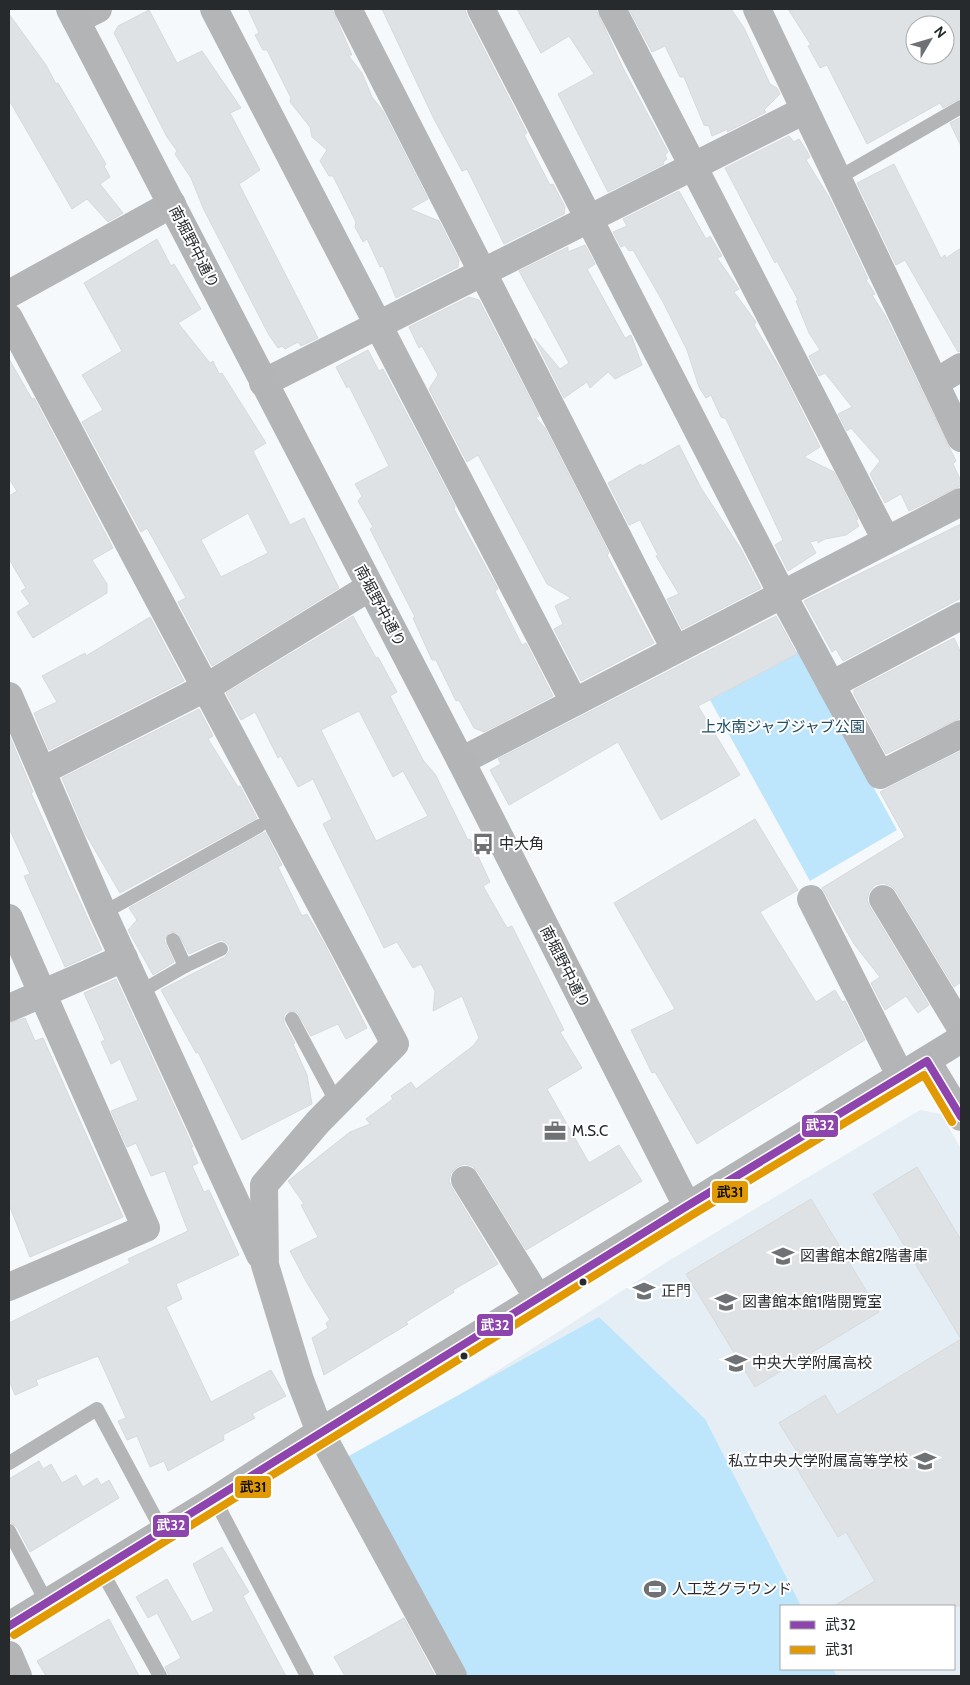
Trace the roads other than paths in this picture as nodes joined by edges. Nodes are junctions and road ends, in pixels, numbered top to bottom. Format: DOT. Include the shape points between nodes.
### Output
graph roads {
  1 [pos="214,9"];
  2 [pos="348,9"];
  3 [pos="481,9"];
  4 [pos="612,9"];
  5 [pos="757,9"];
  6 [pos="82,12"];
  7 [pos="961,107"];
  8 [pos="804,110"];
  9 [pos="693,166"];
  10 [pos="838,178"];
  11 [pos="172,204"];
  12 [pos="588,219"];
  13 [pos="482,272"];
  14 [pos="9,294"];
  15 [pos="9,318"];
  16 [pos="378,325"];
  17 [pos="961,367"];
  18 [pos="263,383"];
  19 [pos="934,383"];
  20 [pos="961,438"];
  21 [pos="961,502"];
  22 [pos="886,540"];
  23 [pos="370,587"];
  24 [pos="782,594"];
  25 [pos="961,616"];
  26 [pos="675,649"];
  27 [pos="831,685"];
  28 [pos="207,687"];
  29 [pos="9,696"];
  30 [pos="574,702"];
  31 [pos="961,734"];
  32 [pos="461,761"];
  33 [pos="42,771"];
  34 [pos="259,826"];
  35 [pos="811,899"];
  36 [pos="883,899"];
  37 [pos="103,913"];
  38 [pos="9,918"];
  39 [pos="173,940"];
  40 [pos="221,949"];
  41 [pos="124,958"];
  42 [pos="185,966"];
  43 [pos="140,992"];
  44 [pos="43,994"];
  45 [pos="9,1008"];
  46 [pos="292,1019"];
  47 [pos="961,1028"];
  48 [pos="961,1040"];
  49 [pos="927,1061"];
  50 [pos="901,1077"];
  51 [pos="338,1103"];
  52 [pos="961,1117"];
  53 [pos="465,1180"];
  54 [pos="686,1206"];
  55 [pos="265,1265"];
  56 [pos="9,1287"];
  57 [pos="538,1298"];
  58 [pos="320,1432"];
  59 [pos="9,1463"];
  60 [pos="215,1500"];
  61 [pos="9,1531"];
  62 [pos="163,1532"];
  63 [pos="101,1570"];
  64 [pos="47,1603"];
  65 [pos="9,1626"];
  66 [pos="9,1655"];
  67 [pos="18,1676"];
  68 [pos="160,1676"];
  69 [pos="307,1676"];
  70 [pos="453,1676"];
  1 -- 16 [label="street"];
  2 -- 13 [label="street"];
  3 -- 12 [label="street"];
  4 -- 9 [label="street"];
  5 -- 8 [label="street"];
  6 -- 11 [label="street, 南堀野中通り"];
  7 -- 10 [label="lane"];
  8 -- 9 [label="street"];
  8 -- 10 [label="street"];
  9 -- 12 [label="street"];
  9 -- 22 [label="street"];
  10 -- 19 [label="street"];
  11 -- 14 [label="street"];
  11 -- 18 [label="street, 南堀野中通り"];
  12 -- 13 [label="street"];
  12 -- 24 [label="street"];
  13 -- 16 [label="street"];
  13 -- 26 [label="street"];
  15 -- 28 [label="street"];
  16 -- 18 [label="street"];
  16 -- 30 [label="street"];
  17 -- 19 [label="street"];
  18 -- 23 [label="street, 南堀野中通り"];
  19 -- 20 [label="street"];
  21 -- 22 [label="street"];
  22 -- 24 [label="street"];
  23 -- 28 [label="street"];
  23 -- 32 [label="street, 南堀野中通り"];
  24 -- 26 [label="street"];
  24 -- 27 [label="street"];
  25 -- 27 [label="street"];
  26 -- 30 [label="street"];
  27 -- 31 [label="street" via="880,776"];
  28 -- 33 [label="street"];
  28 -- 51 [label="street" via="395,1044"];
  29 -- 33 [label="street"];
  30 -- 32 [label="street"];
  32 -- 54 [label="street, 南堀野中通り"];
  33 -- 37 [label="street"];
  34 -- 37 [label="lane"];
  35 -- 50 [label="street"];
  36 -- 47 [label="street"];
  37 -- 41 [label="street"];
  38 -- 44 [label="street"];
  39 -- 42 [label="lane"];
  40 -- 42 [label="lane"];
  41 -- 43 [label="street"];
  41 -- 44 [label="street"];
  42 -- 43 [label="lane"];
  43 -- 55 [label="street"];
  44 -- 45 [label="street"];
  44 -- 56 [label="street" via="146,1228"];
  46 -- 51 [label="lane"];
  48 -- 49 [label="street"];
  49 -- 50 [label="street"];
  49 -- 52 [label="street"];
  50 -- 54 [label="street"];
  51 -- 55 [label="street" via="264,1186"];
  53 -- 57 [label="street"];
  54 -- 57 [label="street"];
  55 -- 58 [label="street" via="290,1352"];
  57 -- 58 [label="street"];
  58 -- 60 [label="street"];
  58 -- 70 [label="street"];
  59 -- 62 [label="lane" via="97,1409"];
  60 -- 62 [label="street"];
  60 -- 69 [label="lane"];
  61 -- 64 [label="lane"];
  62 -- 63 [label="street"];
  63 -- 64 [label="street"];
  63 -- 68 [label="lane"];
  64 -- 65 [label="street"];
  66 -- 67 [label="street"];
}
